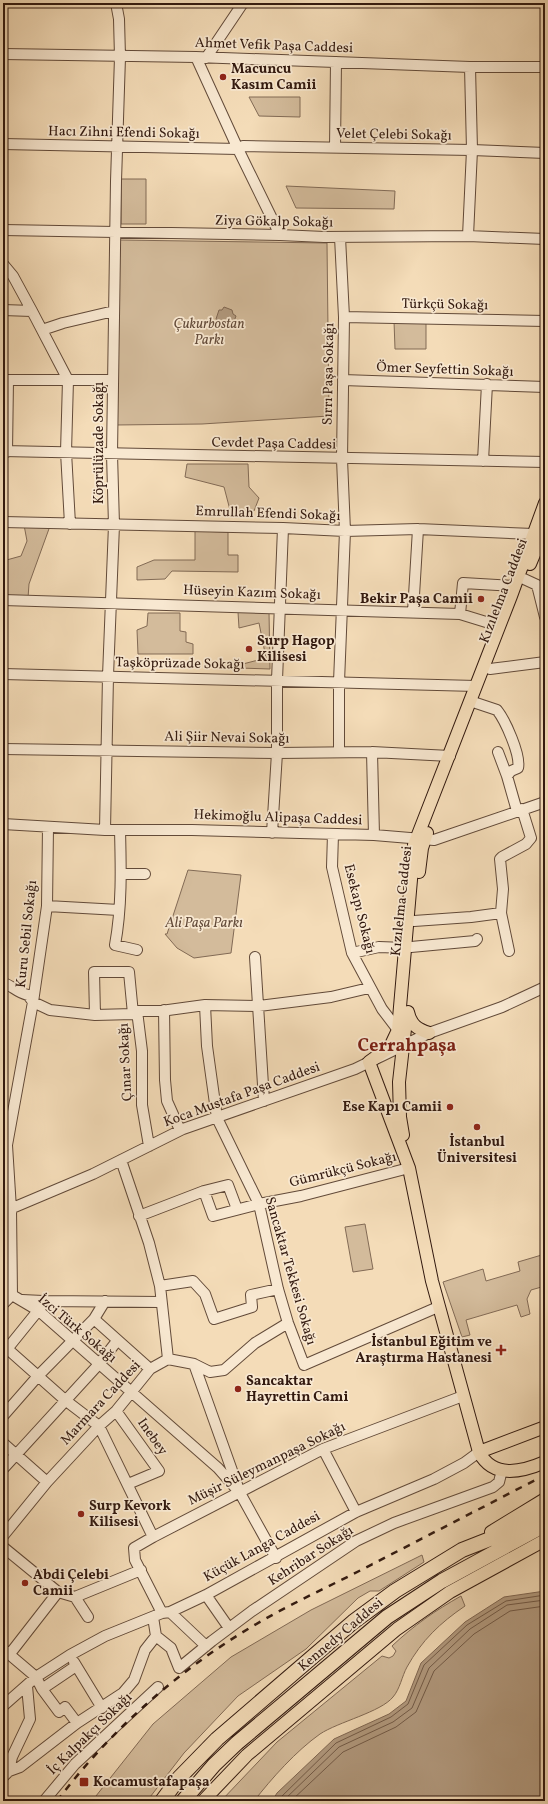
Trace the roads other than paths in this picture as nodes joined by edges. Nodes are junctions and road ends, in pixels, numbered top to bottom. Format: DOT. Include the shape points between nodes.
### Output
graph roads {
  1 [pos="116,3"];
  2 [pos="243,3"];
  3 [pos="3,54"];
  4 [pos="120,57"];
  5 [pos="201,58"];
  6 [pos="336,62"];
  7 [pos="470,66"];
  8 [pos="545,67"];
  9 [pos="3,144"];
  10 [pos="117,147"];
  11 [pos="240,148"];
  12 [pos="335,148"];
  13 [pos="472,150"];
  14 [pos="545,153"];
  15 [pos="3,230"];
  16 [pos="115,232"];
  17 [pos="280,235"];
  18 [pos="468,236"];
  19 [pos="340,237"];
  20 [pos="545,239"];
  21 [pos="3,264"];
  22 [pos="3,310"];
  23 [pos="32,311"];
  24 [pos="114,311"];
  25 [pos="344,317"];
  26 [pos="545,321"];
  27 [pos="42,330"];
  28 [pos="5,380"];
  29 [pos="68,380"];
  30 [pos="113,380"];
  31 [pos="343,380"];
  32 [pos="487,384"];
  33 [pos="545,387"];
  34 [pos="5,451"];
  35 [pos="66,452"];
  36 [pos="112,454"];
  37 [pos="342,459"];
  38 [pos="483,461"];
  39 [pos="545,462"];
  40 [pos="545,502"];
  41 [pos="3,522"];
  42 [pos="70,524"];
  43 [pos="114,525"];
  44 [pos="283,528"];
  45 [pos="418,529"];
  46 [pos="345,531"];
  47 [pos="542,532"];
  48 [pos="520,583"];
  49 [pos="541,584"];
  50 [pos="3,600"];
  51 [pos="111,603"];
  52 [pos="280,608"];
  53 [pos="342,611"];
  54 [pos="413,612"];
  55 [pos="460,614"];
  56 [pos="545,617"];
  57 [pos="499,626"];
  58 [pos="545,662"];
  59 [pos="490,669"];
  60 [pos="3,674"];
  61 [pos="108,676"];
  62 [pos="277,680"];
  63 [pos="339,682"];
  64 [pos="476,686"];
  65 [pos="476,703"];
  66 [pos="3,749"];
  67 [pos="107,750"];
  68 [pos="339,752"];
  69 [pos="372,752"];
  70 [pos="498,752"];
  71 [pos="277,754"];
  72 [pos="450,756"];
  73 [pos="507,776"];
  74 [pos="545,802"];
  75 [pos="520,810"];
  76 [pos="3,824"];
  77 [pos="48,827"];
  78 [pos="105,830"];
  79 [pos="120,830"];
  80 [pos="272,833"];
  81 [pos="333,834"];
  82 [pos="374,835"];
  83 [pos="420,840"];
  84 [pos="122,874"];
  85 [pos="145,874"];
  86 [pos="47,906"];
  87 [pos="119,910"];
  88 [pos="501,913"];
  89 [pos="414,921"];
  90 [pos="477,939"];
  91 [pos="408,948"];
  92 [pos="137,950"];
  93 [pos="508,951"];
  94 [pos="352,953"];
  95 [pos="255,957"];
  96 [pos="3,983"];
  97 [pos="545,987"];
  98 [pos="369,988"];
  99 [pos="34,1002"];
  100 [pos="205,1005"];
  101 [pos="259,1006"];
  102 [pos="407,1009"];
  103 [pos="164,1010"];
  104 [pos="135,1012"];
  105 [pos="95,1015"];
  106 [pos="398,1030"];
  107 [pos="430,1033"];
  108 [pos="404,1046"];
  109 [pos="369,1062"];
  110 [pos="400,1082"];
  111 [pos="378,1086"];
  112 [pos="264,1101"];
  113 [pos="217,1118"];
  114 [pos="180,1130"];
  115 [pos="149,1146"];
  116 [pos="410,1152"];
  117 [pos="121,1160"];
  118 [pos="409,1168"];
  119 [pos="204,1191"];
  120 [pos="259,1204"];
  121 [pos="237,1209"];
  122 [pos="7,1210"];
  123 [pos="139,1216"];
  124 [pos="160,1286"];
  125 [pos="278,1289"];
  126 [pos="12,1295"];
  127 [pos="43,1301"];
  128 [pos="105,1301"];
  129 [pos="161,1302"];
  130 [pos="3,1304"];
  131 [pos="438,1307"];
  132 [pos="39,1311"];
  133 [pos="94,1319"];
  134 [pos="288,1323"];
  135 [pos="72,1341"];
  136 [pos="117,1341"];
  137 [pos="5,1349"];
  138 [pos="168,1360"];
  139 [pos="99,1364"];
  140 [pos="194,1364"];
  141 [pos="150,1369"];
  142 [pos="38,1376"];
  143 [pos="130,1392"];
  144 [pos="463,1396"];
  145 [pos="65,1400"];
  146 [pos="116,1411"];
  147 [pos="3,1416"];
  148 [pos="99,1426"];
  149 [pos="545,1427"];
  150 [pos="3,1443"];
  151 [pos="322,1449"];
  152 [pos="483,1454"];
  153 [pos="16,1455"];
  154 [pos="545,1462"];
  155 [pos="3,1469"];
  156 [pos="502,1470"];
  157 [pos="47,1482"];
  158 [pos="128,1484"];
  159 [pos="240,1493"];
  160 [pos="545,1499"];
  161 [pos="545,1510"];
  162 [pos="356,1512"];
  163 [pos="545,1525"];
  164 [pos="3,1536"];
  165 [pos="153,1537"];
  166 [pos="545,1540"];
  167 [pos="3,1547"];
  168 [pos="462,1550"];
  169 [pos="276,1558"];
  170 [pos="141,1570"];
  171 [pos="58,1592"];
  172 [pos="206,1595"];
  173 [pos="75,1598"];
  174 [pos="161,1614"];
  175 [pos="88,1617"];
  176 [pos="229,1628"];
  177 [pos="156,1636"];
  178 [pos="206,1646"];
  179 [pos="6,1652"];
  180 [pos="70,1655"];
  181 [pos="76,1666"];
  182 [pos="36,1677"];
  183 [pos="27,1686"];
  184 [pos="158,1687"];
  185 [pos="42,1689"];
  186 [pos="3,1706"];
  187 [pos="102,1708"];
  188 [pos="77,1723"];
  189 [pos="5,1770"];
  190 [pos="44,1801"];
  191 [pos="162,1801"];
  192 [pos="183,1801"];
  193 [pos="203,1801"];
  1 -- 4 [label="street, Köprülüzade Sokağı"];
  2 -- 5 [label="street"];
  3 -- 4 [label="street, Ahmet Vefik Paşa Caddesi"];
  4 -- 5 [label="street, Ahmet Vefik Paşa Caddesi"];
  4 -- 10 [label="street, Köprülüzade Sokağı"];
  5 -- 6 [label="street, Ahmet Vefik Paşa Caddesi"];
  5 -- 11 [label="street"];
  6 -- 7 [label="street, Ahmet Vefik Paşa Caddesi"];
  6 -- 12 [label="street"];
  7 -- 8 [label="street, Ahmet Vefik Paşa Caddesi"];
  7 -- 13 [label="street"];
  9 -- 10 [label="street, Hacı Zihni Efendi Sokağı"];
  10 -- 11 [label="street, Hacı Zihni Efendi Sokağı"];
  10 -- 16 [label="street, Köprülüzade Sokağı"];
  11 -- 12 [label="street, Velet Çelebi Sokağı"];
  11 -- 17 [label="street"];
  12 -- 13 [label="street, Velet Çelebi Sokağı"];
  13 -- 14 [label="street, Velet Çelebi Sokağı"];
  13 -- 18 [label="street"];
  15 -- 16 [label="street, Ziya Gökalp Sokağı"];
  16 -- 17 [label="street, Ziya Gökalp Sokağı"];
  16 -- 24 [label="street, Köprülüzade Sokağı"];
  17 -- 19 [label="street, Ziya Gökalp Sokağı"];
  18 -- 19 [label="street, Ziya Gökalp Sokağı"];
  18 -- 20 [label="street, Ziya Gökalp Sokağı"];
  19 -- 25 [label="street, Sırrı Paşa Sokağı"];
  21 -- 23 [label="street" via="13,276"];
  22 -- 23 [label="street"];
  23 -- 27 [label="street"];
  24 -- 27 [label="street"];
  24 -- 30 [label="street, Köprülüzade Sokağı"];
  25 -- 26 [label="street, Türkçü Sokağı"];
  25 -- 31 [label="street, Sırrı Paşa Sokağı"];
  27 -- 29 [label="street"];
  28 -- 29 [label="street"];
  28 -- 34 [label="street"];
  29 -- 30 [label="street"];
  29 -- 35 [label="street"];
  30 -- 36 [label="street, Köprülüzade Sokağı"];
  31 -- 32 [label="street, Ömer Seyfettin Sokağı"];
  31 -- 37 [label="street, Sırrı Paşa Sokağı"];
  32 -- 33 [label="street, Ömer Seyfettin Sokağı"];
  32 -- 38 [label="street"];
  34 -- 35 [label="street, Cevdet Paşa Caddesi"];
  35 -- 36 [label="street, Cevdet Paşa Caddesi"];
  35 -- 42 [label="street"];
  36 -- 37 [label="street, Cevdet Paşa Caddesi"];
  36 -- 43 [label="street, Köprülüzade Sokağı"];
  37 -- 38 [label="street, Cevdet Paşa Caddesi"];
  37 -- 46 [label="street, Sırrı Paşa Sokağı"];
  38 -- 39 [label="street, Cevdet Paşa Caddesi"];
  40 -- 47 [label="main road, Kızılelma Caddesi"];
  41 -- 42 [label="street, Emrullah Efendi Sokağı"];
  42 -- 43 [label="street, Emrullah Efendi Sokağı"];
  43 -- 44 [label="street, Emrullah Efendi Sokağı"];
  43 -- 51 [label="street, Köprülüzade Sokağı"];
  44 -- 46 [label="street, Emrullah Efendi Sokağı"];
  44 -- 52 [label="street"];
  45 -- 46 [label="street, Emrullah Efendi Sokağı"];
  45 -- 47 [label="street, Emrullah Efendi Sokağı"];
  45 -- 54 [label="street"];
  46 -- 53 [label="street, Sırrı Paşa Sokağı"];
  47 -- 48 [label="main road, Kızılelma Caddesi"];
  48 -- 49 [label="street"];
  48 -- 55 [label="street" via="463,583"];
  48 -- 57 [label="main road, Kızılelma Caddesi"];
  48 -- 59 [label="main road, Kızılelma Caddesi"];
  49 -- 56 [label="street"];
  50 -- 51 [label="street, Hüseyin Kazım Sokağı"];
  51 -- 52 [label="street, Hüseyin Kazım Sokağı"];
  51 -- 61 [label="street, Köprülüzade Sokağı"];
  52 -- 53 [label="street, Hüseyin Kazım Sokağı"];
  52 -- 62 [label="street"];
  53 -- 54 [label="street, Hüseyin Kazım Sokağı"];
  53 -- 63 [label="street, Sırrı Paşa Sokağı"];
  54 -- 55 [label="street, Hüseyin Kazım Sokağı"];
  55 -- 57 [label="street, Hüseyin Kazım Sokağı"];
  57 -- 64 [label="main road, Kızılelma Caddesi"];
  58 -- 59 [label="street"];
  59 -- 65 [label="main road, Kızılelma Caddesi"];
  60 -- 61 [label="street, Taşköprüzade Sokağı"];
  61 -- 62 [label="street, Taşköprüzade Sokağı"];
  61 -- 67 [label="street, Köprülüzade Sokağı"];
  62 -- 63 [label="street, Taşköprüzade Sokağı"];
  62 -- 71 [label="street"];
  63 -- 64 [label="street, Taşköprüzade Sokağı"];
  63 -- 68 [label="street, Sırrı Paşa Sokağı"];
  64 -- 72 [label="main road, Kızılelma Caddesi"];
  65 -- 73 [label="street" via="497,710 506,725 519,764 518,768"];
  65 -- 83 [label="main road, Kızılelma Caddesi"];
  66 -- 67 [label="street, Ali Şiir Nevai Sokağı"];
  67 -- 71 [label="street, Ali Şiir Nevai Sokağı"];
  67 -- 78 [label="street, Köprülüzade Sokağı"];
  68 -- 69 [label="street, Ali Şiir Nevai Sokağı"];
  68 -- 71 [label="street, Ali Şiir Nevai Sokağı"];
  69 -- 72 [label="street, Ali Şiir Nevai Sokağı"];
  69 -- 82 [label="street"];
  70 -- 73 [label="street"];
  71 -- 80 [label="street"];
  72 -- 83 [label="main road, Kızılelma Caddesi"];
  73 -- 75 [label="street"];
  74 -- 75 [label="street, Hekimoğlu Alipaşa Caddesi"];
  75 -- 83 [label="street, Hekimoğlu Alipaşa Caddesi" via="446,837"];
  75 -- 88 [label="street" via="531,838 526,844 500,859 503,889"];
  76 -- 77 [label="street, Hekimoğlu Alipaşa Caddesi"];
  77 -- 78 [label="street, Hekimoğlu Alipaşa Caddesi"];
  77 -- 86 [label="street, Kuru Sebil Sokağı"];
  78 -- 79 [label="street, Hekimoğlu Alipaşa Caddesi"];
  79 -- 80 [label="street, Hekimoğlu Alipaşa Caddesi"];
  79 -- 84 [label="street"];
  80 -- 81 [label="street, Hekimoğlu Alipaşa Caddesi"];
  81 -- 82 [label="street, Hekimoğlu Alipaşa Caddesi"];
  81 -- 94 [label="street, Esekapı Sokağı" via="332,867"];
  82 -- 83 [label="street, Hekimoğlu Alipaşa Caddesi"];
  83 -- 89 [label="main road, Kızılelma Caddesi"];
  83 -- 91 [label="main road, Kızılelma Caddesi" via="413,853"];
  84 -- 85 [label="street"];
  84 -- 87 [label="street"];
  86 -- 87 [label="street"];
  86 -- 99 [label="street, Kuru Sebil Sokağı"];
  87 -- 92 [label="street" via="116,945"];
  88 -- 89 [label="street"];
  88 -- 93 [label="street"];
  89 -- 91 [label="main road, Kızılelma Caddesi"];
  90 -- 91 [label="street"];
  91 -- 94 [label="street" via="379,947"];
  91 -- 102 [label="main road, Kızılelma Caddesi"];
  91 -- 106 [label="main road, Kızılelma Caddesi"];
  94 -- 98 [label="street, Esekapı Sokağı"];
  95 -- 101 [label="street"];
  96 -- 99 [label="street, Çınar Sokağı" via="20,994 28,995"];
  97 -- 107 [label="street, Koca Mustafa Paşa Caddesi" via="502,1007"];
  98 -- 101 [label="street" via="331,997"];
  98 -- 106 [label="street, Esekapı Sokağı"];
  99 -- 105 [label="street, Çınar Sokağı" via="50,1010"];
  99 -- 122 [label="street, Kuru Sebil Sokağı" via="7,1145"];
  100 -- 101 [label="street"];
  100 -- 103 [label="street"];
  100 -- 113 [label="street, Sancaktar Tekkesi Sokağı" via="207,1046"];
  101 -- 112 [label="street"];
  102 -- 107 [label="main road" via="410,1021 415,1027"];
  102 -- 108 [label="main road, Kızılelma Caddesi"];
  103 -- 104 [label="street"];
  103 -- 114 [label="street" via="167,1101"];
  104 -- 105 [label="street, Çınar Sokağı"];
  104 -- 105 [label="street" via="129,972 94,972"];
  104 -- 115 [label="street, Çınar Sokağı" via="142,1051 142,1105"];
  106 -- 109 [label="main road" via="390,1047"];
  107 -- 108 [label="street, Koca Mustafa Paşa Caddesi"];
  108 -- 109 [label="street, Koca Mustafa Paşa Caddesi"];
  108 -- 110 [label="main road, Kızılelma Caddesi"];
  109 -- 111 [label="main road"];
  109 -- 112 [label="street, Koca Mustafa Paşa Caddesi"];
  110 -- 111 [label="main road" via="390,1088"];
  110 -- 116 [label="main road, Kızılelma Caddesi" via="400,1117"];
  111 -- 116 [label="main road"];
  112 -- 113 [label="street, Koca Mustafa Paşa Caddesi"];
  113 -- 114 [label="street, Koca Mustafa Paşa Caddesi"];
  113 -- 120 [label="street, Sancaktar Tekkesi Sokağı"];
  114 -- 115 [label="street, Koca Mustafa Paşa Caddesi"];
  115 -- 117 [label="street, Koca Mustafa Paşa Caddesi"];
  116 -- 118 [label="main road"];
  117 -- 122 [label="street, Koca Mustafa Paşa Caddesi"];
  117 -- 123 [label="street"];
  118 -- 120 [label="street, Gümrükçü Sokağı" via="301,1196"];
  118 -- 131 [label="main road"];
  119 -- 121 [label="street" via="228,1185"];
  119 -- 121 [label="street, Gümrükçü Sokağı" via="213,1216"];
  119 -- 123 [label="street"];
  120 -- 121 [label="street, Gümrükçü Sokağı"];
  120 -- 125 [label="street, Sancaktar Tekkesi Sokağı"];
  122 -- 126 [label="street"];
  123 -- 124 [label="street"];
  124 -- 125 [label="street" via="193,1281 205,1294 214,1319 252,1307 251,1295"];
  124 -- 129 [label="street"];
  125 -- 134 [label="street, Sancaktar Tekkesi Sokağı"];
  126 -- 127 [label="street" via="25,1301"];
  126 -- 130 [label="street"];
  126 -- 132 [label="street, İzci Türk Sokağı"];
  127 -- 128 [label="street"];
  127 -- 132 [label="street"];
  128 -- 129 [label="street"];
  128 -- 133 [label="street"];
  129 -- 138 [label="street"];
  131 -- 134 [label="street, Sancaktar Tekkesi Sokağı" via="304,1365"];
  131 -- 144 [label="main road"];
  131 -- 152 [label="main road" via="444,1317"];
  132 -- 135 [label="street, İzci Türk Sokağı"];
  132 -- 137 [label="street"];
  133 -- 135 [label="street"];
  133 -- 136 [label="street"];
  134 -- 140 [label="street" via="255,1343 224,1370 210,1372"];
  135 -- 139 [label="street, İzci Türk Sokağı"];
  135 -- 142 [label="street"];
  136 -- 139 [label="street"];
  136 -- 141 [label="street"];
  137 -- 142 [label="street"];
  138 -- 140 [label="street"];
  138 -- 141 [label="street, Marmara Caddesi"];
  139 -- 143 [label="street, İzci Türk Sokağı"];
  139 -- 145 [label="street"];
  140 -- 159 [label="street"];
  141 -- 143 [label="street, Marmara Caddesi"];
  142 -- 145 [label="street"];
  142 -- 147 [label="street"];
  143 -- 146 [label="street, Marmara Caddesi"];
  143 -- 159 [label="street, İzci Türk Sokağı" via="218,1468"];
  144 -- 151 [label="street, Müşir Süleymanpaşa Sokağı"];
  144 -- 152 [label="main road"];
  145 -- 148 [label="street"];
  145 -- 153 [label="street"];
  146 -- 148 [label="street, Marmara Caddesi"];
  146 -- 158 [label="street, Inebey" via="159,1471"];
  148 -- 157 [label="street, Marmara Caddesi"];
  148 -- 158 [label="street"];
  149 -- 152 [label="main road, Küçük Langa Caddesi"];
  150 -- 153 [label="street"];
  151 -- 159 [label="street, Müşir Süleymanpaşa Sokağı"];
  151 -- 162 [label="street"];
  152 -- 156 [label="main road" via="487,1464"];
  152 -- 162 [label="street, Küçük Langa Caddesi" via="434,1479"];
  153 -- 155 [label="street"];
  153 -- 157 [label="street"];
  154 -- 156 [label="main road" via="525,1470"];
  156 -- 176 [label="street, Kehribar Sokağı" via="499,1482 493,1486 394,1523 356,1541"];
  157 -- 164 [label="street, Marmara Caddesi"];
  158 -- 165 [label="street"];
  159 -- 165 [label="street, Müşir Süleymanpaşa Sokağı"];
  159 -- 169 [label="street"];
  160 -- 168 [label="main road, Kennedy Caddesi"];
  161 -- 168 [label="highway" via="490,1539"];
  162 -- 169 [label="street, Küçük Langa Caddesi"];
  163 -- 192 [label="highway" via="442,1581 387,1617 237,1743"];
  165 -- 170 [label="street, Müşir Süleymanpaşa Sokağı" via="134,1548 135,1560"];
  166 -- 193 [label="main road" via="450,1592 397,1629 247,1755"];
  167 -- 171 [label="street"];
  168 -- 191 [label="highway, Kennedy Caddesi" via="395,1591 352,1622 216,1739 179,1778"];
  169 -- 172 [label="street, Küçük Langa Caddesi"];
  170 -- 173 [label="street"];
  170 -- 174 [label="street"];
  171 -- 173 [label="street"];
  171 -- 179 [label="street"];
  172 -- 174 [label="street, Küçük Langa Caddesi"];
  172 -- 176 [label="street"];
  173 -- 175 [label="street"];
  174 -- 177 [label="street"];
  174 -- 178 [label="street"];
  174 -- 180 [label="street, Küçük Langa Caddesi" via="105,1636"];
  176 -- 178 [label="street, Kehribar Sokağı"];
  177 -- 178 [label="street, Kehribar Sokağı" via="171,1648 179,1668"];
  177 -- 187 [label="street" via="146,1650 134,1680 123,1693"];
  179 -- 182 [label="street"];
  180 -- 181 [label="street"];
  180 -- 182 [label="street, Küçük Langa Caddesi"];
  181 -- 185 [label="street"];
  181 -- 187 [label="street"];
  182 -- 183 [label="street, Küçük Langa Caddesi"];
  182 -- 185 [label="street"];
  183 -- 186 [label="street, Küçük Langa Caddesi"];
  183 -- 189 [label="street" via="30,1719"];
  184 -- 190 [label="street, İç Kalpakçı Sokağı" via="75,1764"];
  185 -- 188 [label="street" via="59,1712 65,1707"];
  187 -- 188 [label="street"];
  188 -- 189 [label="street" via="20,1767"];
}
